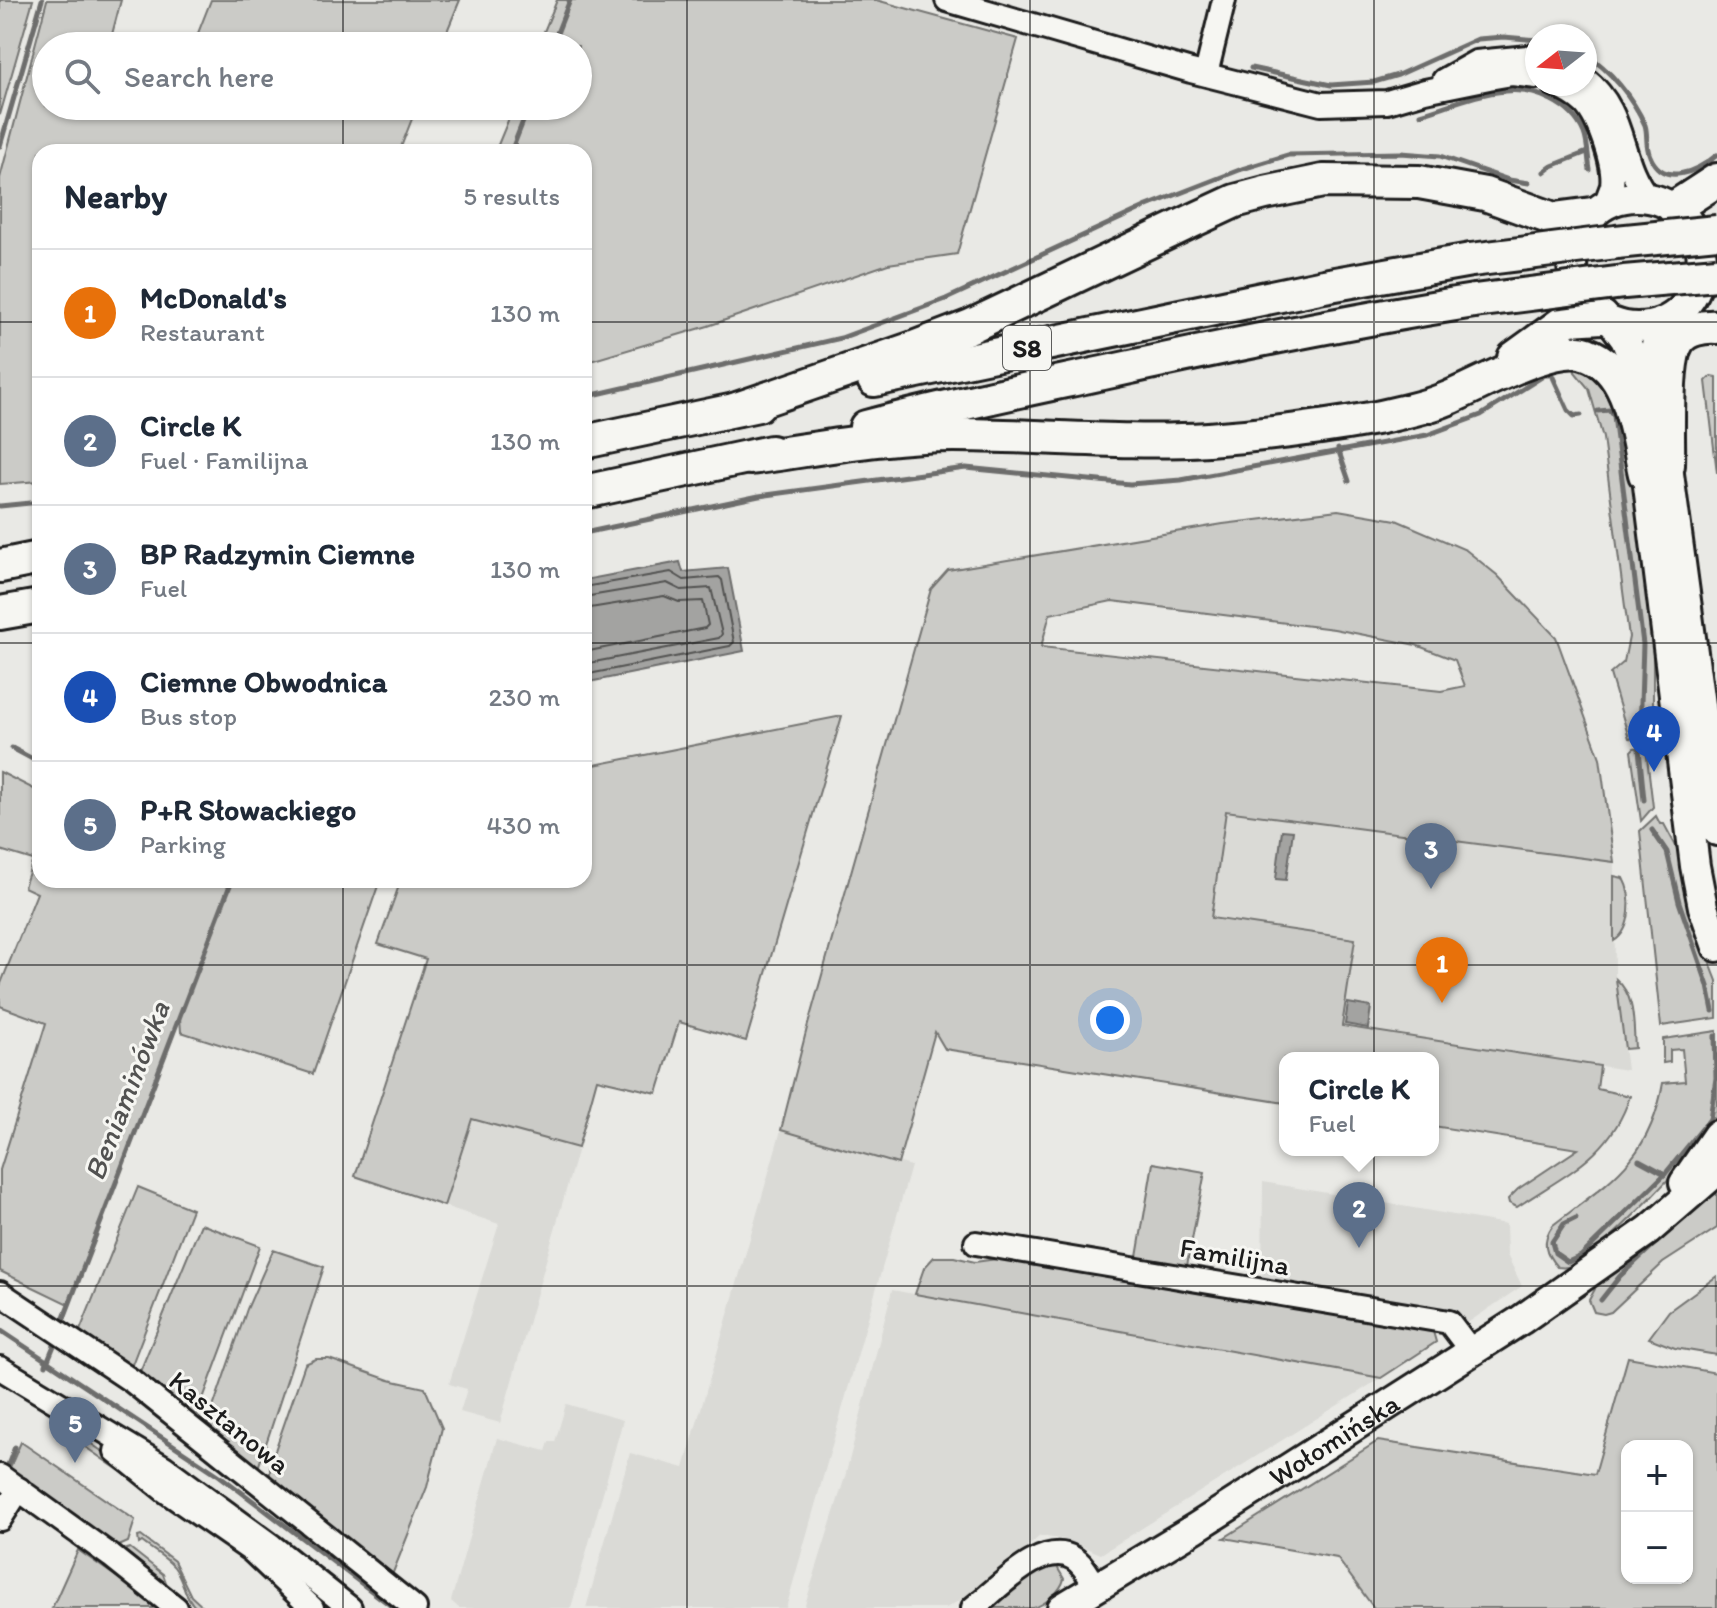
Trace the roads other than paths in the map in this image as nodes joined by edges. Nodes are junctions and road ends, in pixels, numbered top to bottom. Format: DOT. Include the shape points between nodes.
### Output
graph roads {
  1 [pos="947,0"];
  2 [pos="1224,0"];
  3 [pos="1525,57"];
  4 [pos="1206,74"];
  5 [pos="1525,76"];
  6 [pos="1597,89"];
  7 [pos="1425,91"];
  8 [pos="1574,96"];
  9 [pos="1717,180"];
  10 [pos="1661,202"];
  11 [pos="1599,209"];
  12 [pos="1717,232"];
  13 [pos="1717,274"];
  14 [pos="1717,309"];
  15 [pos="1672,317"];
  16 [pos="1608,320"];
  17 [pos="1717,327"];
  18 [pos="1480,384"];
  19 [pos="737,409"];
  20 [pos="592,440"];
  21 [pos="750,458"];
  22 [pos="1657,469"];
  23 [pos="592,490"];
  24 [pos="32,560"];
  25 [pos="0,566"];
  26 [pos="32,607"];
  27 [pos="0,613"];
  28 [pos="1717,831"];
  29 [pos="1716,944"];
  30 [pos="1717,1135"];
  31 [pos="1717,1153"];
  32 [pos="1717,1171"];
  33 [pos="1684,1183"];
  34 [pos="976,1243"];
  35 [pos="1601,1264"];
  36 [pos="0,1293"];
  37 [pos="1471,1351"];
  38 [pos="0,1368"];
  39 [pos="73,1413"];
  40 [pos="0,1476"];
  41 [pos="19,1489"];
  42 [pos="0,1519"];
  43 [pos="1096,1587"];
  44 [pos="172,1607"];
  45 [pos="312,1608"];
  46 [pos="350,1608"];
  47 [pos="415,1608"];
  48 [pos="973,1608"];
  49 [pos="1062,1608"];
  1 -- 4 [label="street"];
  2 -- 4 [label="street"];
  3 -- 7 [label="street" via="1476,62"];
  4 -- 7 [label="street" via="1321,104 1387,102"];
  5 -- 7 [label="street"];
  6 -- 10 [label="street" via="1614,114 1632,174"];
  8 -- 11 [label="street" via="1586,105 1611,166 1612,185"];
  9 -- 10 [label="highway"];
  10 -- 11 [label="main road" via="1626,197"];
  10 -- 15 [label="main road" via="1686,219 1702,258 1699,283"];
  11 -- 16 [label="main road" via="1581,227 1571,261 1580,294"];
  11 -- 19 [label="highway" via="1554,219 1485,194 1419,182 1323,181 1288,187 1235,201 971,326"];
  12 -- 19 [label="highway, S8, bridge" via="1471,260 1251,300"];
  13 -- 21 [label="highway, S8, bridge" via="1474,301 1329,326 927,411"];
  14 -- 15 [label="highway" via="1695,307"];
  15 -- 16 [label="main road" via="1648,327"];
  15 -- 22 [label="main road" via="1656,336 1654,348"];
  16 -- 18 [label="highway" via="1568,319"];
  16 -- 22 [label="main road" via="1632,356"];
  17 -- 22 [label="highway" via="1688,332 1678,341"];
  18 -- 21 [label="highway" via="1442,401 1378,418 1207,439 952,435"];
  18 -- 22 [label="highway" via="1543,357 1586,353 1619,383"];
  19 -- 20 [label="highway, S8"];
  21 -- 23 [label="highway, S8"];
  22 -- 28 [label="main road"];
  22 -- 29 [label="main road" via="1695,866"];
  24 -- 25 [label="highway"];
  26 -- 27 [label="highway"];
  30 -- 33 [label="main road"];
  31 -- 33 [label="main road, Wołomińska"];
  32 -- 35 [label="main road, Wołomińska"];
  33 -- 35 [label="main road, Wołomińska"];
  34 -- 37 [label="street, Familijna" via="1449,1322"];
  35 -- 37 [label="main road, Wołomińska"];
  36 -- 47 [label="street, Kasztanowa" via="132,1381"];
  37 -- 43 [label="main road, Wołomińska"];
  38 -- 39 [label="street"];
  39 -- 45 [label="street" via="164,1490 252,1551"];
  39 -- 46 [label="street" via="164,1467"];
  40 -- 41 [label="street"];
  41 -- 42 [label="street"];
  41 -- 44 [label="street"];
  43 -- 48 [label="street" via="1076,1559 1050,1554 1013,1575"];
  43 -- 49 [label="main road, Wołomińska"];
}
